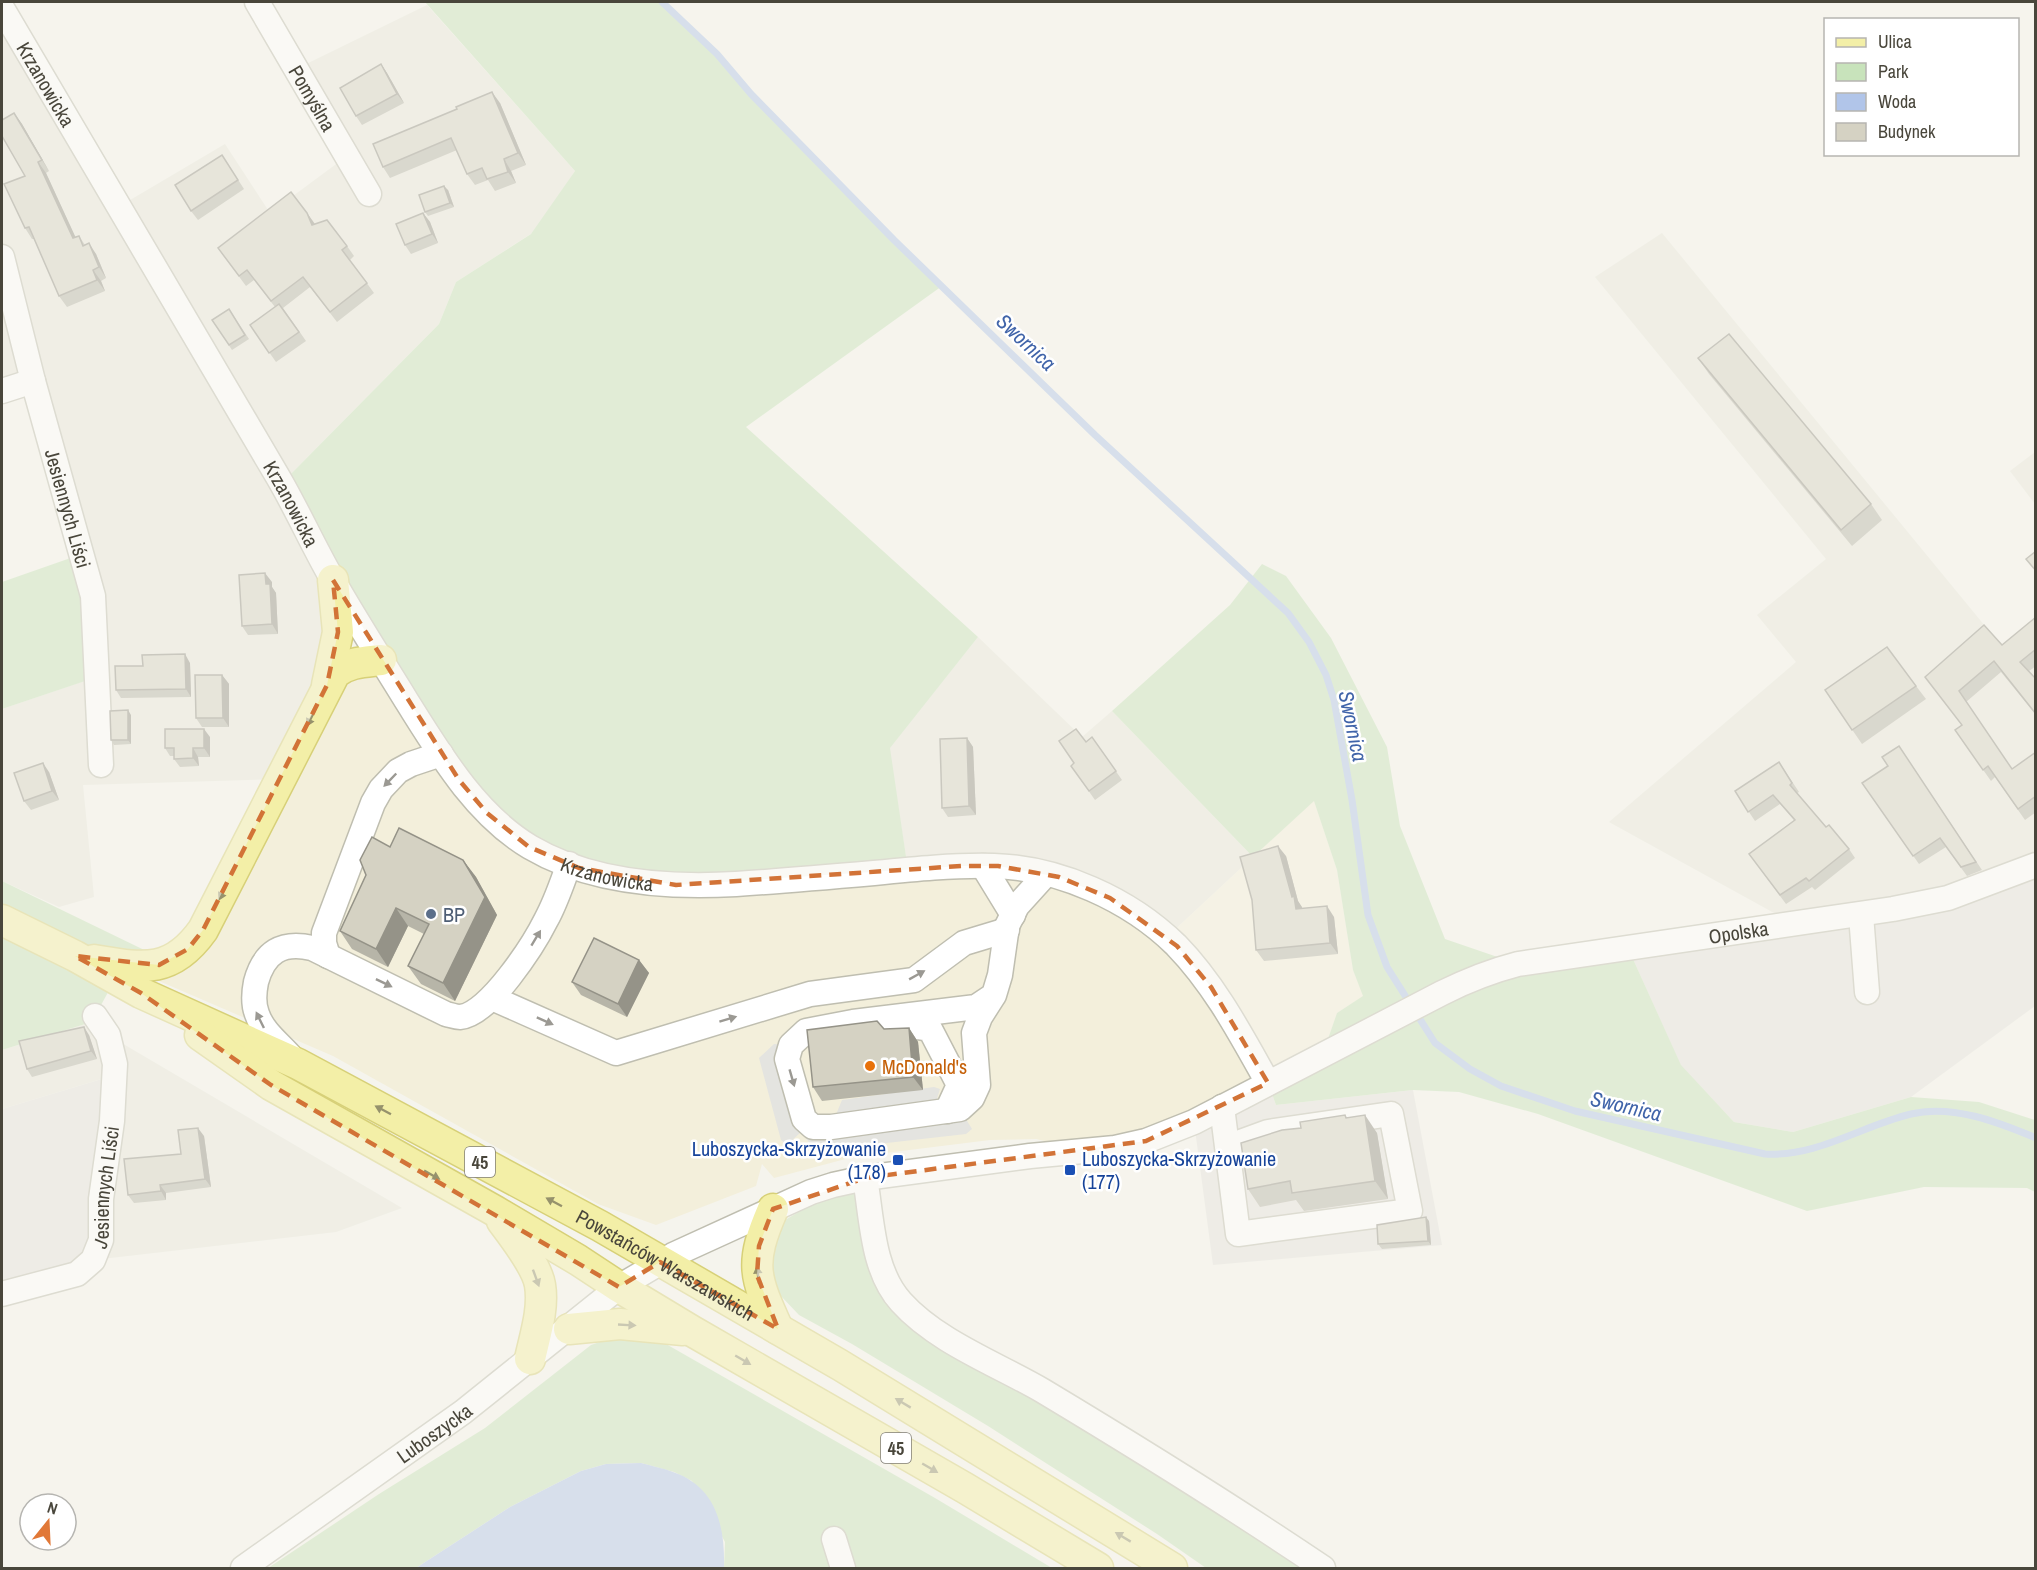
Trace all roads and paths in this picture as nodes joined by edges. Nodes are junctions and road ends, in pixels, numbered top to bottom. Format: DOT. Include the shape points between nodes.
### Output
graph roads {
  1 [pos="257,2"];
  2 [pos="2,8"];
  3 [pos="369,194"];
  4 [pos="2,257"];
  5 [pos="33,381"];
  6 [pos="2,391"];
  7 [pos="333,580"];
  8 [pos="381,660"];
  9 [pos="327,686"];
  10 [pos="441,754"];
  11 [pos="101,765"];
  12 [pos="569,864"];
  13 [pos="2036,865"];
  14 [pos="983,866"];
  15 [pos="1046,874"];
  16 [pos="1862,915"];
  17 [pos="2,920"];
  18 [pos="1010,922"];
  19 [pos="75,956"];
  20 [pos="328,956"];
  21 [pos="1867,992"];
  22 [pos="141,993"];
  23 [pos="994,995"];
  24 [pos="492,998"];
  25 [pos="95,1016"];
  26 [pos="938,1020"];
  27 [pos="974,1033"];
  28 [pos="298,1064"];
  29 [pos="1268,1083"];
  30 [pos="1222,1107"];
  31 [pos="947,1111"];
  32 [pos="1227,1147"];
  33 [pos="866,1178"];
  34 [pos="773,1209"];
  35 [pos="495,1211"];
  36 [pos="660,1262"];
  37 [pos="619,1287"];
  38 [pos="2,1294"];
  39 [pos="568,1329"];
  40 [pos="778,1329"];
  41 [pos="692,1331"];
  42 [pos="530,1359"];
  43 [pos="834,1539"];
  44 [pos="243,1569"];
  45 [pos="843,1569"];
  46 [pos="1098,1569"];
  47 [pos="1172,1569"];
  48 [pos="1323,1569"];
  1 -- 3 [label="street, Pomyślna"];
  2 -- 7 [label="street, Krzanowicka" via="282,483"];
  4 -- 5 [label="street, Jesiennych Liści"];
  5 -- 6 [label="street"];
  5 -- 11 [label="street, Jesiennych Liści" via="93,596"];
  7 -- 8 [label="street, Krzanowicka"];
  7 -- 9 [label="main road" via="338,632"];
  8 -- 9 [label="main road" via="345,665"];
  8 -- 10 [label="street, Krzanowicka"];
  9 -- 19 [label="main road, one-way" via="203,930 188,949 159,965"];
  10 -- 12 [label="street, Krzanowicka" via="487,813 509,832"];
  10 -- 20 [label="street, one-way" via="399,771 373,803 324,933"];
  12 -- 14 [label="street, Krzanowicka" via="609,876 676,885"];
  24 -- 12 [label="street, one-way" via="537,936"];
  13 -- 16 [label="street, Opolska" via="1948,898"];
  14 -- 15 [label="street, Krzanowicka"];
  14 -- 18 [label="street"];
  15 -- 18 [label="street" via="1017,906"];
  15 -- 29 [label="street, Krzanowicka" via="1110,898 1146,920 1177,946 1211,987"];
  16 -- 21 [label="street"];
  16 -- 29 [label="street, Opolska" via="1518,964 1471,979"];
  17 -- 19 [label="main road, Powstańców Warszawskich / 45"];
  18 -- 23 [label="street"];
  24 -- 18 [label="street, one-way" via="616,1053 810,994 914,980 964,944"];
  19 -- 22 [label="main road, Powstańców Warszawskich / 45"];
  20 -- 24 [label="street, one-way" via="446,1014 467,1015"];
  28 -- 20 [label="street, one-way" via="270,1036 256,1014 258,974 268,957 288,946 312,948"];
  22 -- 28 [label="main road, Powstańców Warszawskich / 45"];
  22 -- 35 [label="main road, Powstańców Warszawskich / 45, one-way" via="271,1085"];
  23 -- 26 [label="street" via="976,1007"];
  23 -- 27 [label="street"];
  25 -- 38 [label="street, Jesiennych Liści" via="108,1035 115,1064 101,1199 101,1240 93,1260 77,1274"];
  26 -- 27 [label="street"];
  26 -- 31 [label="street" via="959,1085"];
  26 -- 31 [label="street, one-way" via="853,1022 806,1031 791,1045 787,1059 804,1119 813,1127"];
  27 -- 31 [label="street" via="978,1085 960,1109"];
  36 -- 28 [label="main road, Powstańców Warszawskich / 45, one-way"];
  29 -- 30 [label="street, Opolska"];
  30 -- 32 [label="street"];
  30 -- 33 [label="street, Opolska" via="1162,1135 1115,1148 1030,1155"];
  32 -- 32 [label="street" via="1238,1234 1410,1211 1391,1114 1268,1132"];
  33 -- 34 [label="street, Luboszycka" via="822,1189"];
  33 -- 48 [label="street" via="880,1267 890,1287 923,1321 1141,1450"];
  34 -- 36 [label="street, Luboszycka"];
  40 -- 34 [label="main road, one-way" via="757,1275 759,1246"];
  35 -- 37 [label="main road, Powstańców Warszawskich / 45"];
  35 -- 42 [label="main road, one-way" via="526,1253 540,1284 539,1315"];
  36 -- 37 [label="street, Luboszycka"];
  36 -- 40 [label="main road, Powstańców Warszawskich / 45"];
  37 -- 39 [label="street, Luboszycka"];
  37 -- 41 [label="main road, Powstańców Warszawskich / 45"];
  39 -- 41 [label="main road, one-way" via="620,1324"];
  39 -- 42 [label="street, Luboszycka"];
  47 -- 40 [label="main road, Powstańców Warszawskich / 45, one-way"];
  41 -- 46 [label="main road, Powstańców Warszawskich / 45, one-way"];
  42 -- 44 [label="street, Luboszycka" via="463,1412"];
  43 -- 45 [label="street"];
}
